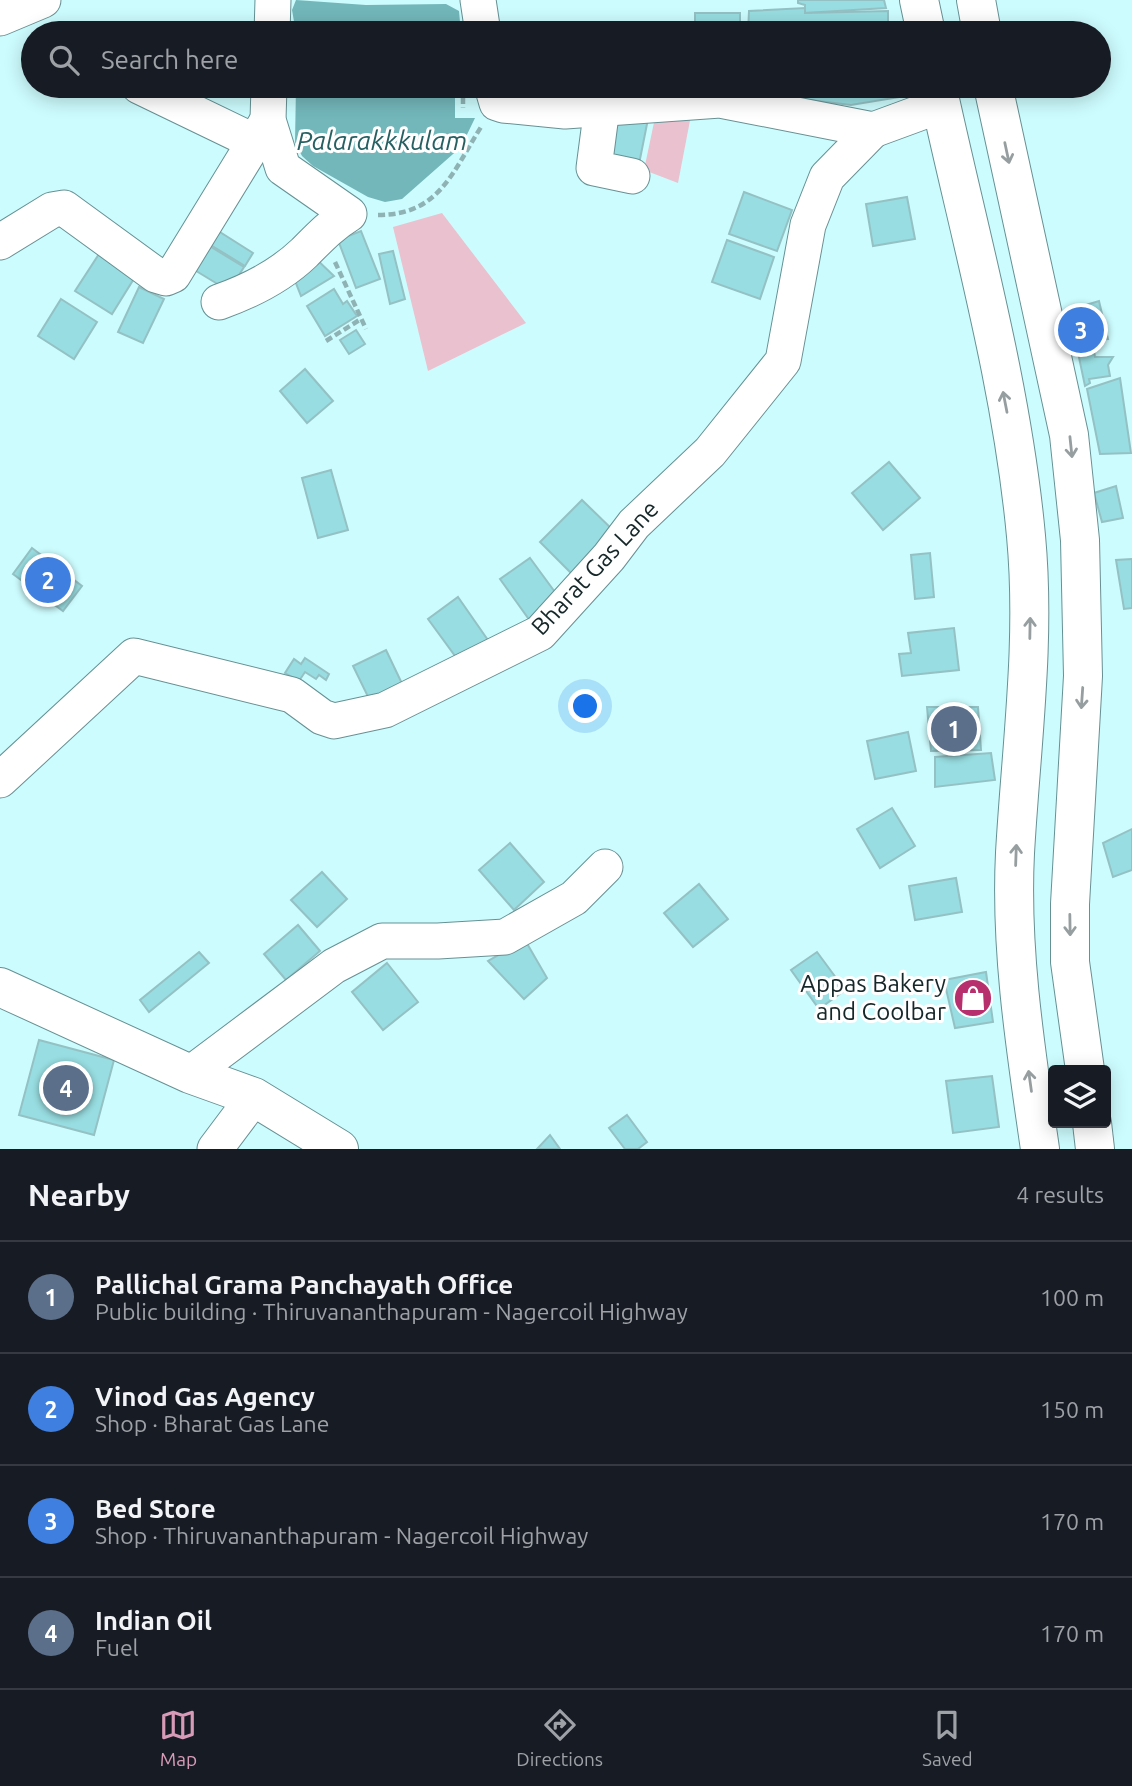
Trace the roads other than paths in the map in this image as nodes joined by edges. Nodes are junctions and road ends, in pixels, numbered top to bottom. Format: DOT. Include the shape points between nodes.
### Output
graph roads {
  1 [pos="43,0"];
  2 [pos="273,0"];
  3 [pos="478,0"];
  4 [pos="919,0"];
  5 [pos="976,0"];
  6 [pos="0,18"];
  7 [pos="272,21"];
  8 [pos="481,21"];
  9 [pos="923,21"];
  10 [pos="980,21"];
  11 [pos="172,98"];
  12 [pos="267,98"];
  13 [pos="511,98"];
  14 [pos="933,98"];
  15 [pos="940,98"];
  16 [pos="996,98"];
  17 [pos="602,107"];
  18 [pos="873,130"];
  19 [pos="261,131"];
  20 [pos="632,176"];
  21 [pos="0,242"];
  22 [pos="219,302"];
  23 [pos="0,780"];
  24 [pos="605,867"];
  25 [pos="0,987"];
  26 [pos="1084,1065"];
  27 [pos="190,1074"];
  28 [pos="254,1097"];
  29 [pos="1093,1128"];
  30 [pos="215,1149"];
  31 [pos="339,1149"];
  32 [pos="1040,1149"];
  33 [pos="1096,1149"];
  1 -- 6 [label="street"];
  2 -- 7 [label="street"];
  3 -- 8 [label="street"];
  4 -- 9 [label="main road"];
  5 -- 10 [label="main road"];
  11 -- 19 [label="street"];
  12 -- 19 [label="street"];
  13 -- 17 [label="street" via="565,111"];
  14 -- 18 [label="street"];
  32 -- 15 [label="main road, one-way" via="1026,1056 1016,882 1030,625 1027,537 1016,453"];
  16 -- 26 [label="main road, one-way" via="1069,435 1080,540 1083,676 1071,850 1070,962"];
  17 -- 18 [label="street" via="720,100"];
  17 -- 20 [label="street" via="594,167"];
  18 -- 23 [label="street, Bharat Gas Lane" via="827,177 808,225 783,361 710,452 634,524 540,634 385,709 334,721 292,695 134,656"];
  19 -- 21 [label="street" via="173,275 166,278 64,208 52,210"];
  19 -- 22 [label="street" via="283,168 337,214 303,254 277,274"];
  24 -- 27 [label="street" via="574,898 505,937 382,941 334,966"];
  25 -- 27 [label="main road"];
  27 -- 28 [label="main road"];
  28 -- 30 [label="street"];
  28 -- 31 [label="main road"];
  29 -- 33 [label="main road"];
}
